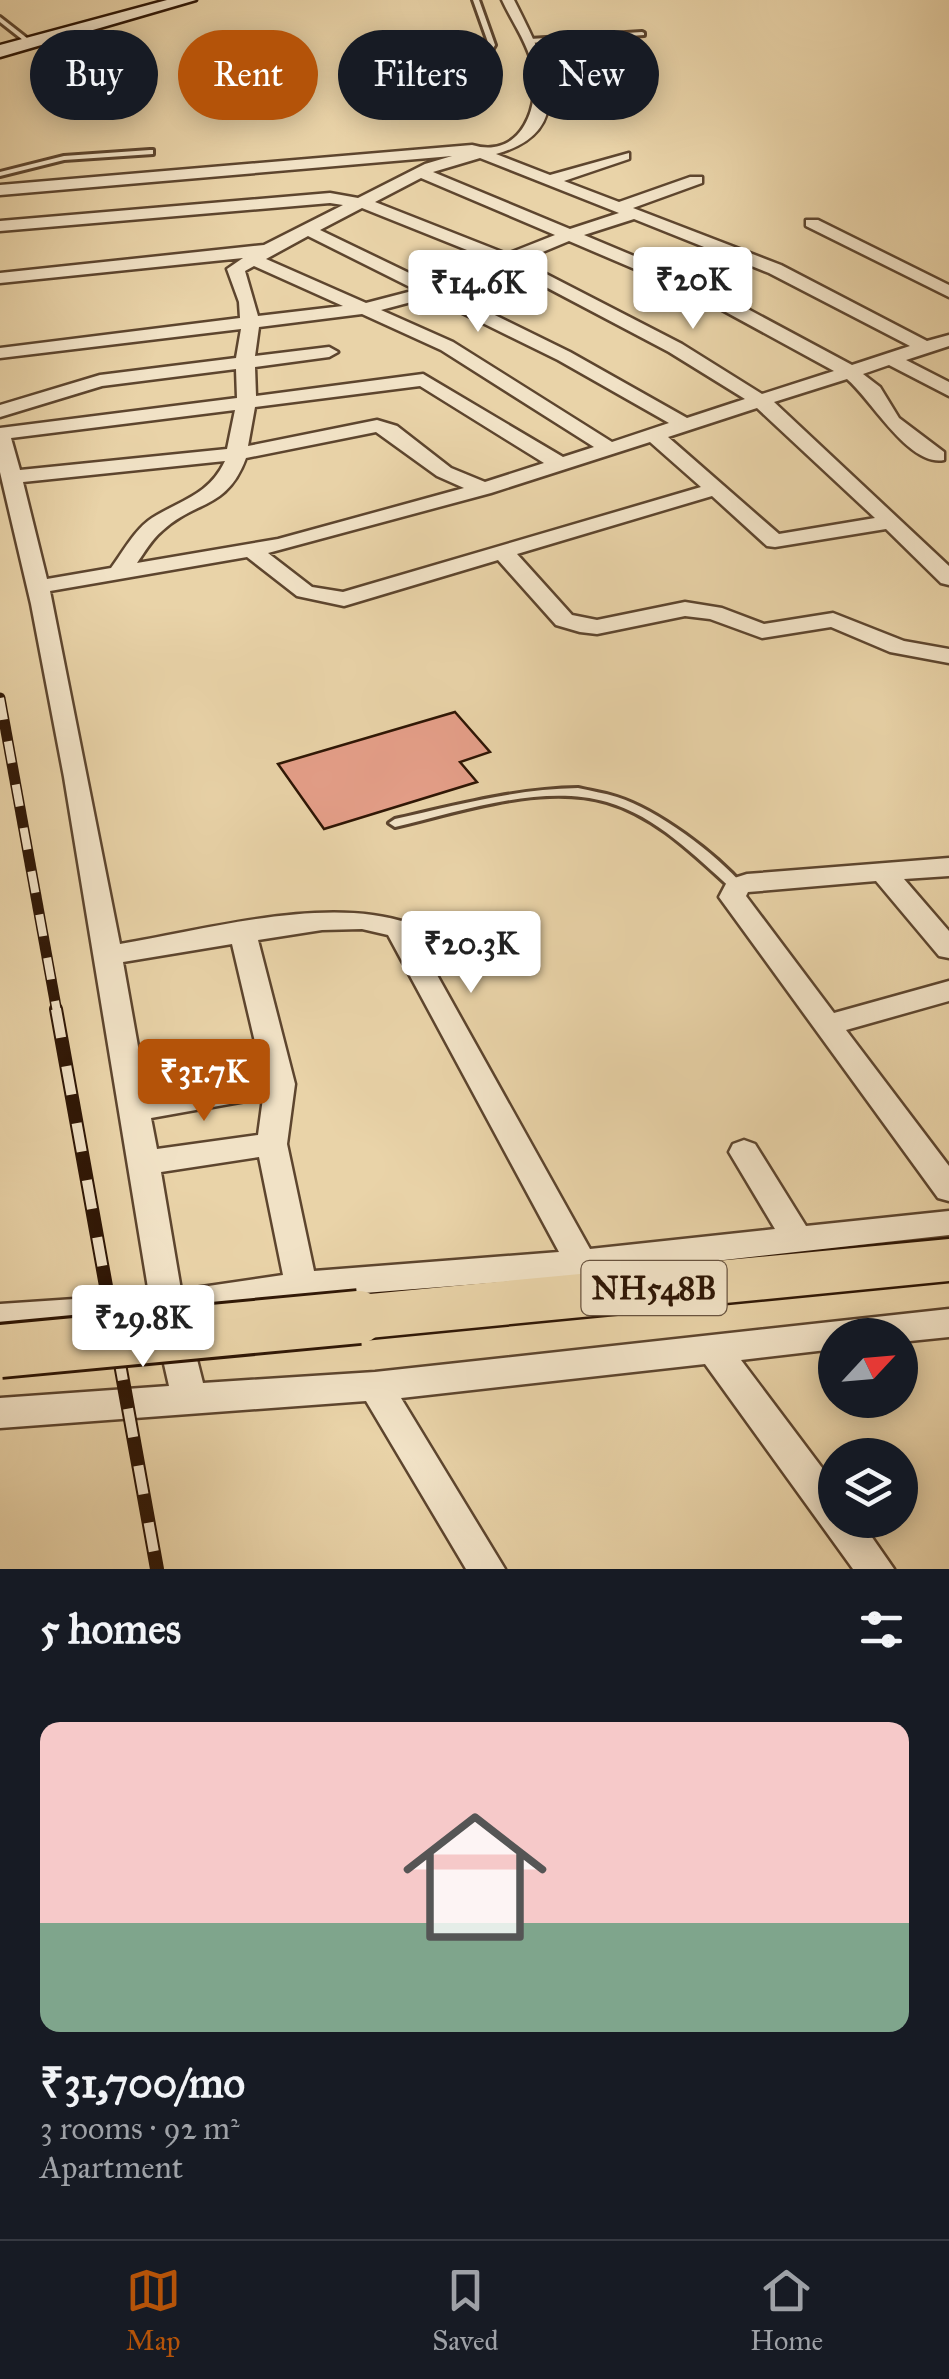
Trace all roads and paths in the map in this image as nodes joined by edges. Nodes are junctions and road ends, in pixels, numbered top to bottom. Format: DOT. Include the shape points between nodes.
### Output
graph roads {
  1 [pos="187,0"];
  2 [pos="476,0"];
  3 [pos="508,0"];
  4 [pos="156,3"];
  5 [pos="0,18"];
  6 [pos="71,30"];
  7 [pos="487,30"];
  8 [pos="524,30"];
  9 [pos="30,43"];
  10 [pos="0,51"];
  11 [pos="534,120"];
  12 [pos="150,152"];
  13 [pos="480,152"];
  14 [pos="624,156"];
  15 [pos="420,172"];
  16 [pos="0,174"];
  17 [pos="552,180"];
  18 [pos="696,180"];
  19 [pos="0,190"];
  20 [pos="363,200"];
  21 [pos="628,210"];
  22 [pos="812,223"];
  23 [pos="0,226"];
  24 [pos="308,230"];
  25 [pos="566,236"];
  26 [pos="261,255"];
  27 [pos="501,260"];
  28 [pos="0,278"];
  29 [pos="430,291"];
  30 [pos="949,292"];
  31 [pos="370,308"];
  32 [pos="249,323"];
  33 [pos="949,340"];
  34 [pos="926,348"];
  35 [pos="329,352"];
  36 [pos="0,353"];
  37 [pos="891,359"];
  38 [pos="245,360"];
  39 [pos="850,372"];
  40 [pos="949,390"];
  41 [pos="247,400"];
  42 [pos="760,401"];
  43 [pos="0,411"];
  44 [pos="686,425"];
  45 [pos="0,434"];
  46 [pos="654,435"];
  47 [pos="610,449"];
  48 [pos="236,454"];
  49 [pos="937,456"];
  50 [pos="562,464"];
  51 [pos="12,477"];
  52 [pos="715,489"];
  53 [pos="484,490"];
  54 [pos="888,522"];
  55 [pos="252,550"];
  56 [pos="504,552"];
  57 [pos="118,573"];
  58 [pos="949,578"];
  59 [pos="37,587"];
  60 [pos="949,656"];
  61 [pos="395,823"];
  62 [pos="949,867"];
  63 [pos="881,870"];
  64 [pos="737,886"];
  65 [pos="243,932"];
  66 [pos="949,949"];
  67 [pos="107,955"];
  68 [pos="949,992"];
  69 [pos="827,1025"];
  70 [pos="280,1084"];
  71 [pos="134,1110"];
  72 [pos="272,1144"];
  73 [pos="744,1152"];
  74 [pos="144,1164"];
  75 [pos="949,1189"];
  76 [pos="949,1222"];
  77 [pos="799,1242"];
  78 [pos="949,1260"];
  79 [pos="581,1263"];
  80 [pos="301,1286"];
  81 [pos="165,1306"];
  82 [pos="0,1318"];
  83 [pos="949,1323"];
  84 [pos="712,1347"];
  85 [pos="0,1351"];
  86 [pos="375,1386"];
  87 [pos="190,1399"];
  88 [pos="0,1413"];
  89 [pos="818,1491"];
  90 [pos="852,1538"];
  91 [pos="486,1569"];
  92 [pos="875,1569"];
  1 -- 4 [label="main road"];
  2 -- 7 [label="lane"];
  3 -- 8 [label="street"];
  4 -- 6 [label="main road"];
  5 -- 9 [label="lane"];
  9 -- 10 [label="main road"];
  11 -- 13 [label="street" via="524,138"];
  12 -- 16 [label="lane" via="64,158"];
  13 -- 15 [label="street"];
  13 -- 17 [label="street"];
  13 -- 19 [label="street"];
  14 -- 17 [label="street"];
  15 -- 20 [label="street"];
  15 -- 25 [label="street"];
  17 -- 21 [label="street"];
  18 -- 21 [label="street"];
  20 -- 23 [label="street"];
  20 -- 24 [label="street"];
  20 -- 27 [label="street"];
  21 -- 25 [label="street"];
  21 -- 34 [label="street" via="800,280"];
  22 -- 30 [label="street"];
  24 -- 26 [label="street"];
  24 -- 29 [label="street"];
  25 -- 27 [label="street"];
  25 -- 39 [label="street" via="725,301"];
  26 -- 28 [label="street"];
  26 -- 31 [label="street"];
  26 -- 32 [label="street" via="236,269"];
  27 -- 29 [label="street"];
  27 -- 42 [label="street" via="657,338"];
  29 -- 31 [label="street"];
  29 -- 44 [label="street"];
  31 -- 32 [label="street"];
  31 -- 47 [label="street" via="497,374"];
  32 -- 36 [label="street"];
  32 -- 38 [label="street"];
  33 -- 34 [label="street"];
  34 -- 37 [label="street"];
  35 -- 38 [label="street"];
  37 -- 39 [label="street"];
  37 -- 40 [label="street"];
  38 -- 41 [label="street"];
  38 -- 43 [label="street" via="100,380"];
  39 -- 42 [label="street"];
  39 -- 49 [label="street" via="873,391 892,422"];
  41 -- 45 [label="street"];
  41 -- 48 [label="street"];
  41 -- 50 [label="street" via="423,380"];
  42 -- 44 [label="street"];
  42 -- 54 [label="street"];
  44 -- 46 [label="street"];
  45 -- 51 [label="street"];
  46 -- 47 [label="street"];
  46 -- 52 [label="street"];
  47 -- 50 [label="street"];
  48 -- 51 [label="street"];
  48 -- 53 [label="street" via="377,426 444,472"];
  48 -- 57 [label="street" via="224,483 155,525"];
  50 -- 53 [label="street"];
  51 -- 59 [label="street"];
  52 -- 54 [label="street" via="775,541"];
  52 -- 56 [label="street"];
  53 -- 55 [label="street"];
  54 -- 58 [label="street"];
  55 -- 56 [label="street" via="304,595 322,600 370,593"];
  55 -- 57 [label="street"];
  56 -- 60 [label="street" via="564,620 580,625 685,609 762,631 834,620 898,647"];
  57 -- 59 [label="street"];
  59 -- 67 [label="street"];
  61 -- 64 [label="lane" via="537,792 601,793 669,825"];
  62 -- 63 [label="street"];
  63 -- 64 [label="street"];
  63 -- 66 [label="street"];
  64 -- 69 [label="street" via="732,897"];
  65 -- 67 [label="street"];
  65 -- 70 [label="street"];
  65 -- 79 [label="street" via="351,920 378,920 398,930"];
  67 -- 71 [label="street"];
  68 -- 69 [label="street"];
  69 -- 75 [label="street"];
  70 -- 71 [label="street"];
  70 -- 72 [label="street"];
  71 -- 74 [label="street"];
  72 -- 74 [label="street"];
  72 -- 80 [label="street"];
  73 -- 77 [label="street"];
  74 -- 81 [label="street"];
  76 -- 77 [label="street"];
  77 -- 79 [label="street"];
  78 -- 85 [label="highway, NH548B, bridge"];
  79 -- 80 [label="street"];
  80 -- 81 [label="street"];
  81 -- 82 [label="street"];
  81 -- 87 [label="street"];
  83 -- 84 [label="street"];
  84 -- 86 [label="street"];
  84 -- 89 [label="street"];
  86 -- 87 [label="street"];
  86 -- 91 [label="street"];
  87 -- 88 [label="street"];
  90 -- 92 [label="street"];
}
